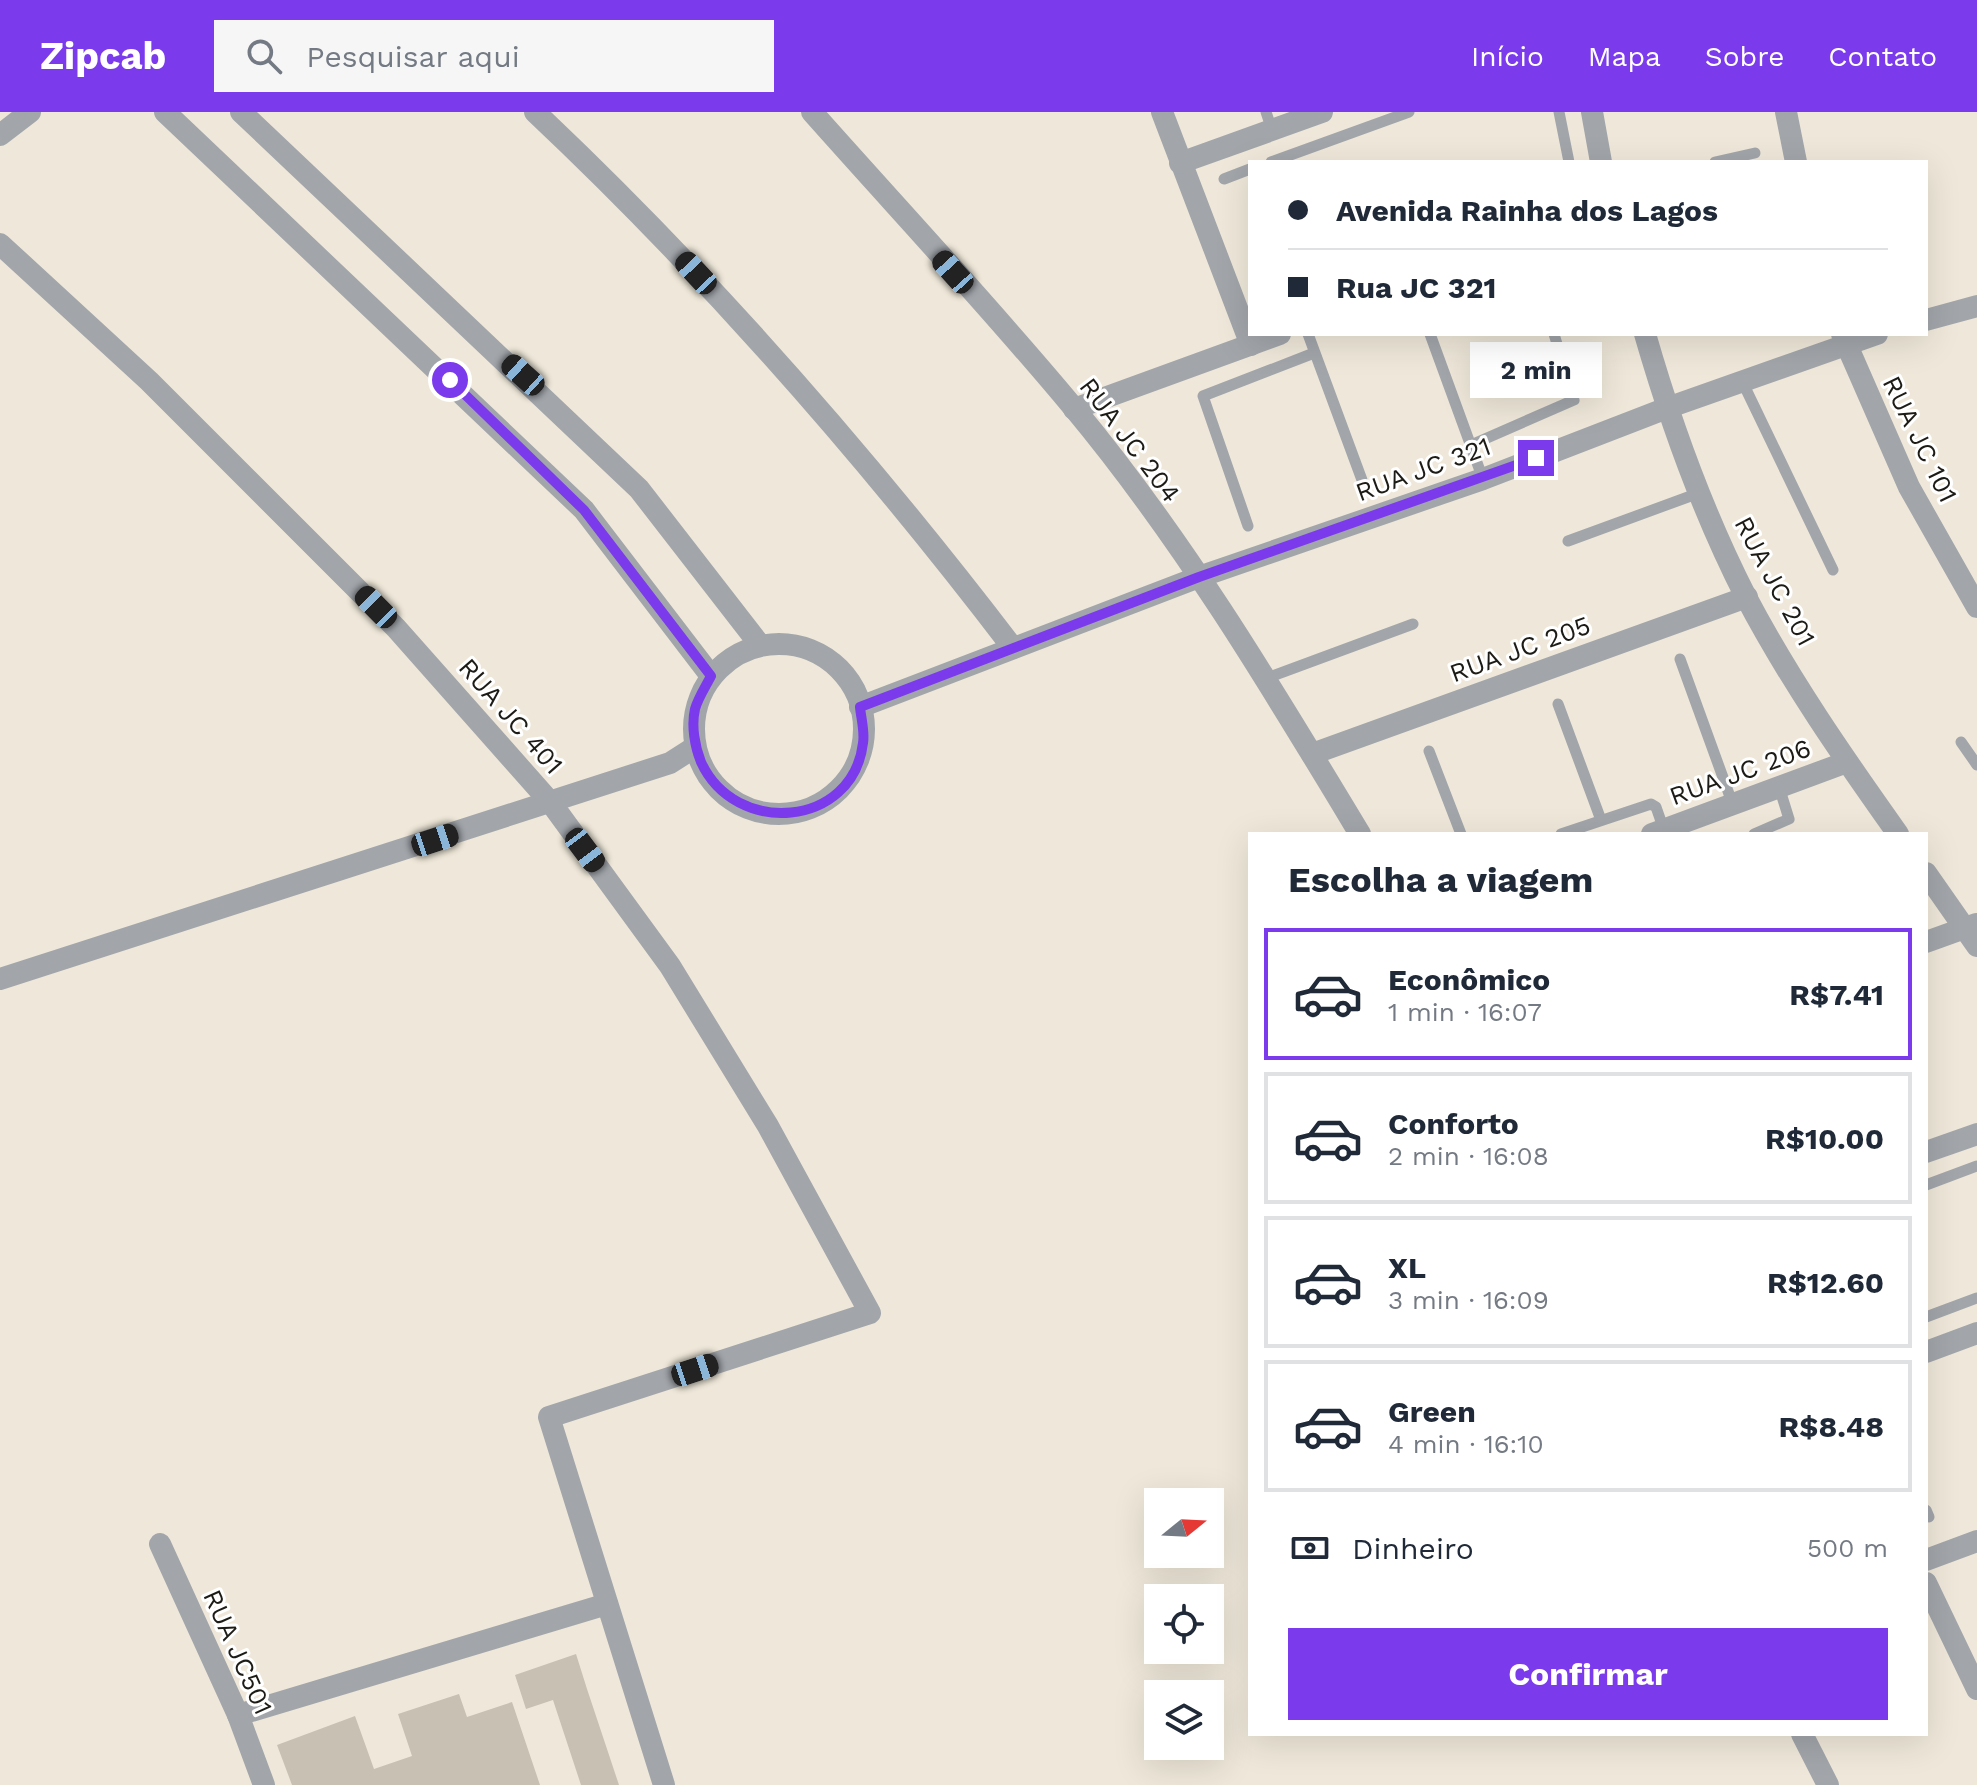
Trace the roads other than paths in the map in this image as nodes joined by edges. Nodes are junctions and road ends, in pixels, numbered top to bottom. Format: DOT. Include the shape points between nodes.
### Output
graph roads {
  1 [pos="30,112"];
  2 [pos="165,112"];
  3 [pos="241,112"];
  4 [pos="535,112"];
  5 [pos="812,112"];
  6 [pos="1162,112"];
  7 [pos="1322,112"];
  8 [pos="1409,112"];
  9 [pos="1559,112"];
  10 [pos="1592,112"];
  11 [pos="1786,112"];
  12 [pos="1269,121"];
  13 [pos="0,135"];
  14 [pos="1755,153"];
  15 [pos="1277,160"];
  16 [pos="1569,160"];
  17 [pos="1601,160"];
  18 [pos="1724,160"];
  19 [pos="1796,160"];
  20 [pos="1180,163"];
  21 [pos="1248,170"];
  22 [pos="1224,179"];
  23 [pos="0,244"];
  24 [pos="1977,306"];
  25 [pos="1928,319"];
  26 [pos="1275,336"];
  27 [pos="1309,336"];
  28 [pos="1431,336"];
  29 [pos="1555,336"];
  30 [pos="1646,336"];
  31 [pos="1843,338"];
  32 [pos="1251,345"];
  33 [pos="1314,353"];
  34 [pos="1742,381"];
  35 [pos="1667,408"];
  36 [pos="1074,409"];
  37 [pos="1471,445"];
  38 [pos="1483,479"];
  39 [pos="1362,480"];
  40 [pos="1699,493"];
  41 [pos="1248,526"];
  42 [pos="1568,541"];
  43 [pos="1833,570"];
  44 [pos="1199,577"];
  45 [pos="1747,597"];
  46 [pos="1977,607"];
  47 [pos="1413,624"];
  48 [pos="760,645"];
  49 [pos="1013,648"];
  50 [pos="1680,659"];
  51 [pos="711,676"];
  52 [pos="1267,678"];
  53 [pos="1558,704"];
  54 [pos="860,707"];
  55 [pos="1961,742"];
  56 [pos="695,747"];
  57 [pos="1429,751"];
  58 [pos="1312,754"];
  59 [pos="1847,762"];
  60 [pos="1977,765"];
  61 [pos="1780,790"];
  62 [pos="551,803"];
  63 [pos="1733,806"];
  64 [pos="1601,820"];
  65 [pos="1359,832"];
  66 [pos="1460,832"];
  67 [pos="1567,832"];
  68 [pos="1658,832"];
  69 [pos="1759,832"];
  70 [pos="1897,832"];
  71 [pos="1928,876"];
  72 [pos="1973,933"];
  73 [pos="1928,942"];
  74 [pos="0,979"];
  75 [pos="1977,1134"];
  76 [pos="1928,1151"];
  77 [pos="1977,1166"];
  78 [pos="1928,1184"];
  79 [pos="1977,1298"];
  80 [pos="1928,1316"];
  81 [pos="1977,1333"];
  82 [pos="1928,1351"];
  83 [pos="1977,1541"];
  84 [pos="160,1544"];
  85 [pos="1928,1559"];
  86 [pos="1928,1587"];
  87 [pos="607,1604"];
  88 [pos="1977,1689"];
  89 [pos="238,1715"];
  90 [pos="1803,1736"];
  91 [pos="264,1785"];
  92 [pos="664,1785"];
  93 [pos="1828,1785"];
  1 -- 13 [label="street"];
  2 -- 51 [label="street" via="584,510"];
  3 -- 48 [label="street" via="639,489"];
  4 -- 49 [label="street" via="752,332 889,490"];
  5 -- 36 [label="street, RUA JC 204"];
  6 -- 20 [label="street"];
  7 -- 12 [label="street"];
  8 -- 15 [label="lane"];
  9 -- 16 [label="lane"];
  10 -- 17 [label="street"];
  11 -- 19 [label="street"];
  12 -- 20 [label="street"];
  14 -- 18 [label="lane"];
  20 -- 32 [label="street"];
  21 -- 22 [label="lane"];
  23 -- 62 [label="street, RUA JC 401" via="149,381 396,628"];
  24 -- 25 [label="street"];
  26 -- 32 [label="street"];
  27 -- 33 [label="lane"];
  28 -- 37 [label="lane"];
  29 -- 37 [label="lane" via="1574,400"];
  30 -- 35 [label="street, RUA JC 201"];
  31 -- 34 [label="street, RUA JC 321"];
  31 -- 46 [label="street, RUA JC 101" via="1909,487"];
  32 -- 36 [label="street"];
  33 -- 39 [label="lane"];
  33 -- 41 [label="lane" via="1203,396"];
  34 -- 35 [label="street, RUA JC 321"];
  34 -- 43 [label="lane"];
  35 -- 38 [label="street, RUA JC 321"];
  35 -- 40 [label="street, RUA JC 201"];
  36 -- 44 [label="street, RUA JC 204"];
  37 -- 38 [label="lane"];
  38 -- 44 [label="street, RUA JC 321"];
  40 -- 42 [label="lane"];
  40 -- 45 [label="street, RUA JC 201"];
  44 -- 49 [label="street, RUA JC 321"];
  44 -- 52 [label="street, RUA JC 204"];
  45 -- 58 [label="street, RUA JC 205"];
  45 -- 59 [label="street, RUA JC 201"];
  47 -- 52 [label="lane"];
  48 -- 51 [label="street" via="733,656"];
  48 -- 54 [label="street" via="793,644 824,657 849,680"];
  49 -- 54 [label="street, RUA JC 321"];
  50 -- 63 [label="lane"];
  51 -- 56 [label="street" via="695,709"];
  52 -- 58 [label="street, RUA JC 204"];
  53 -- 64 [label="lane"];
  54 -- 56 [label="street" via="863,744 851,775 833,796 810,810 773,815 738,805 710,780"];
  55 -- 60 [label="lane"];
  56 -- 62 [label="street" via="670,763"];
  57 -- 66 [label="lane"];
  58 -- 65 [label="street, RUA JC 204"];
  59 -- 61 [label="street, RUA JC 206"];
  59 -- 70 [label="street, RUA JC 201"];
  61 -- 63 [label="street, RUA JC 206"];
  61 -- 69 [label="lane" via="1789,819"];
  62 -- 74 [label="street"];
  62 -- 87 [label="street, RUA JC 401" via="670,966 768,1126 870,1313 549,1417"];
  63 -- 68 [label="street, RUA JC 206"];
  64 -- 67 [label="lane"];
  64 -- 68 [label="lane" via="1654,804"];
  71 -- 72 [label="street"];
  72 -- 73 [label="street"];
  75 -- 76 [label="street"];
  77 -- 78 [label="lane"];
  79 -- 80 [label="lane"];
  81 -- 82 [label="street"];
  83 -- 85 [label="street"];
  84 -- 89 [label="street, RUA JC501"];
  86 -- 88 [label="street"];
  87 -- 89 [label="street"];
  87 -- 92 [label="street"];
  89 -- 91 [label="street, RUA JC501"];
  90 -- 93 [label="street"];
}
